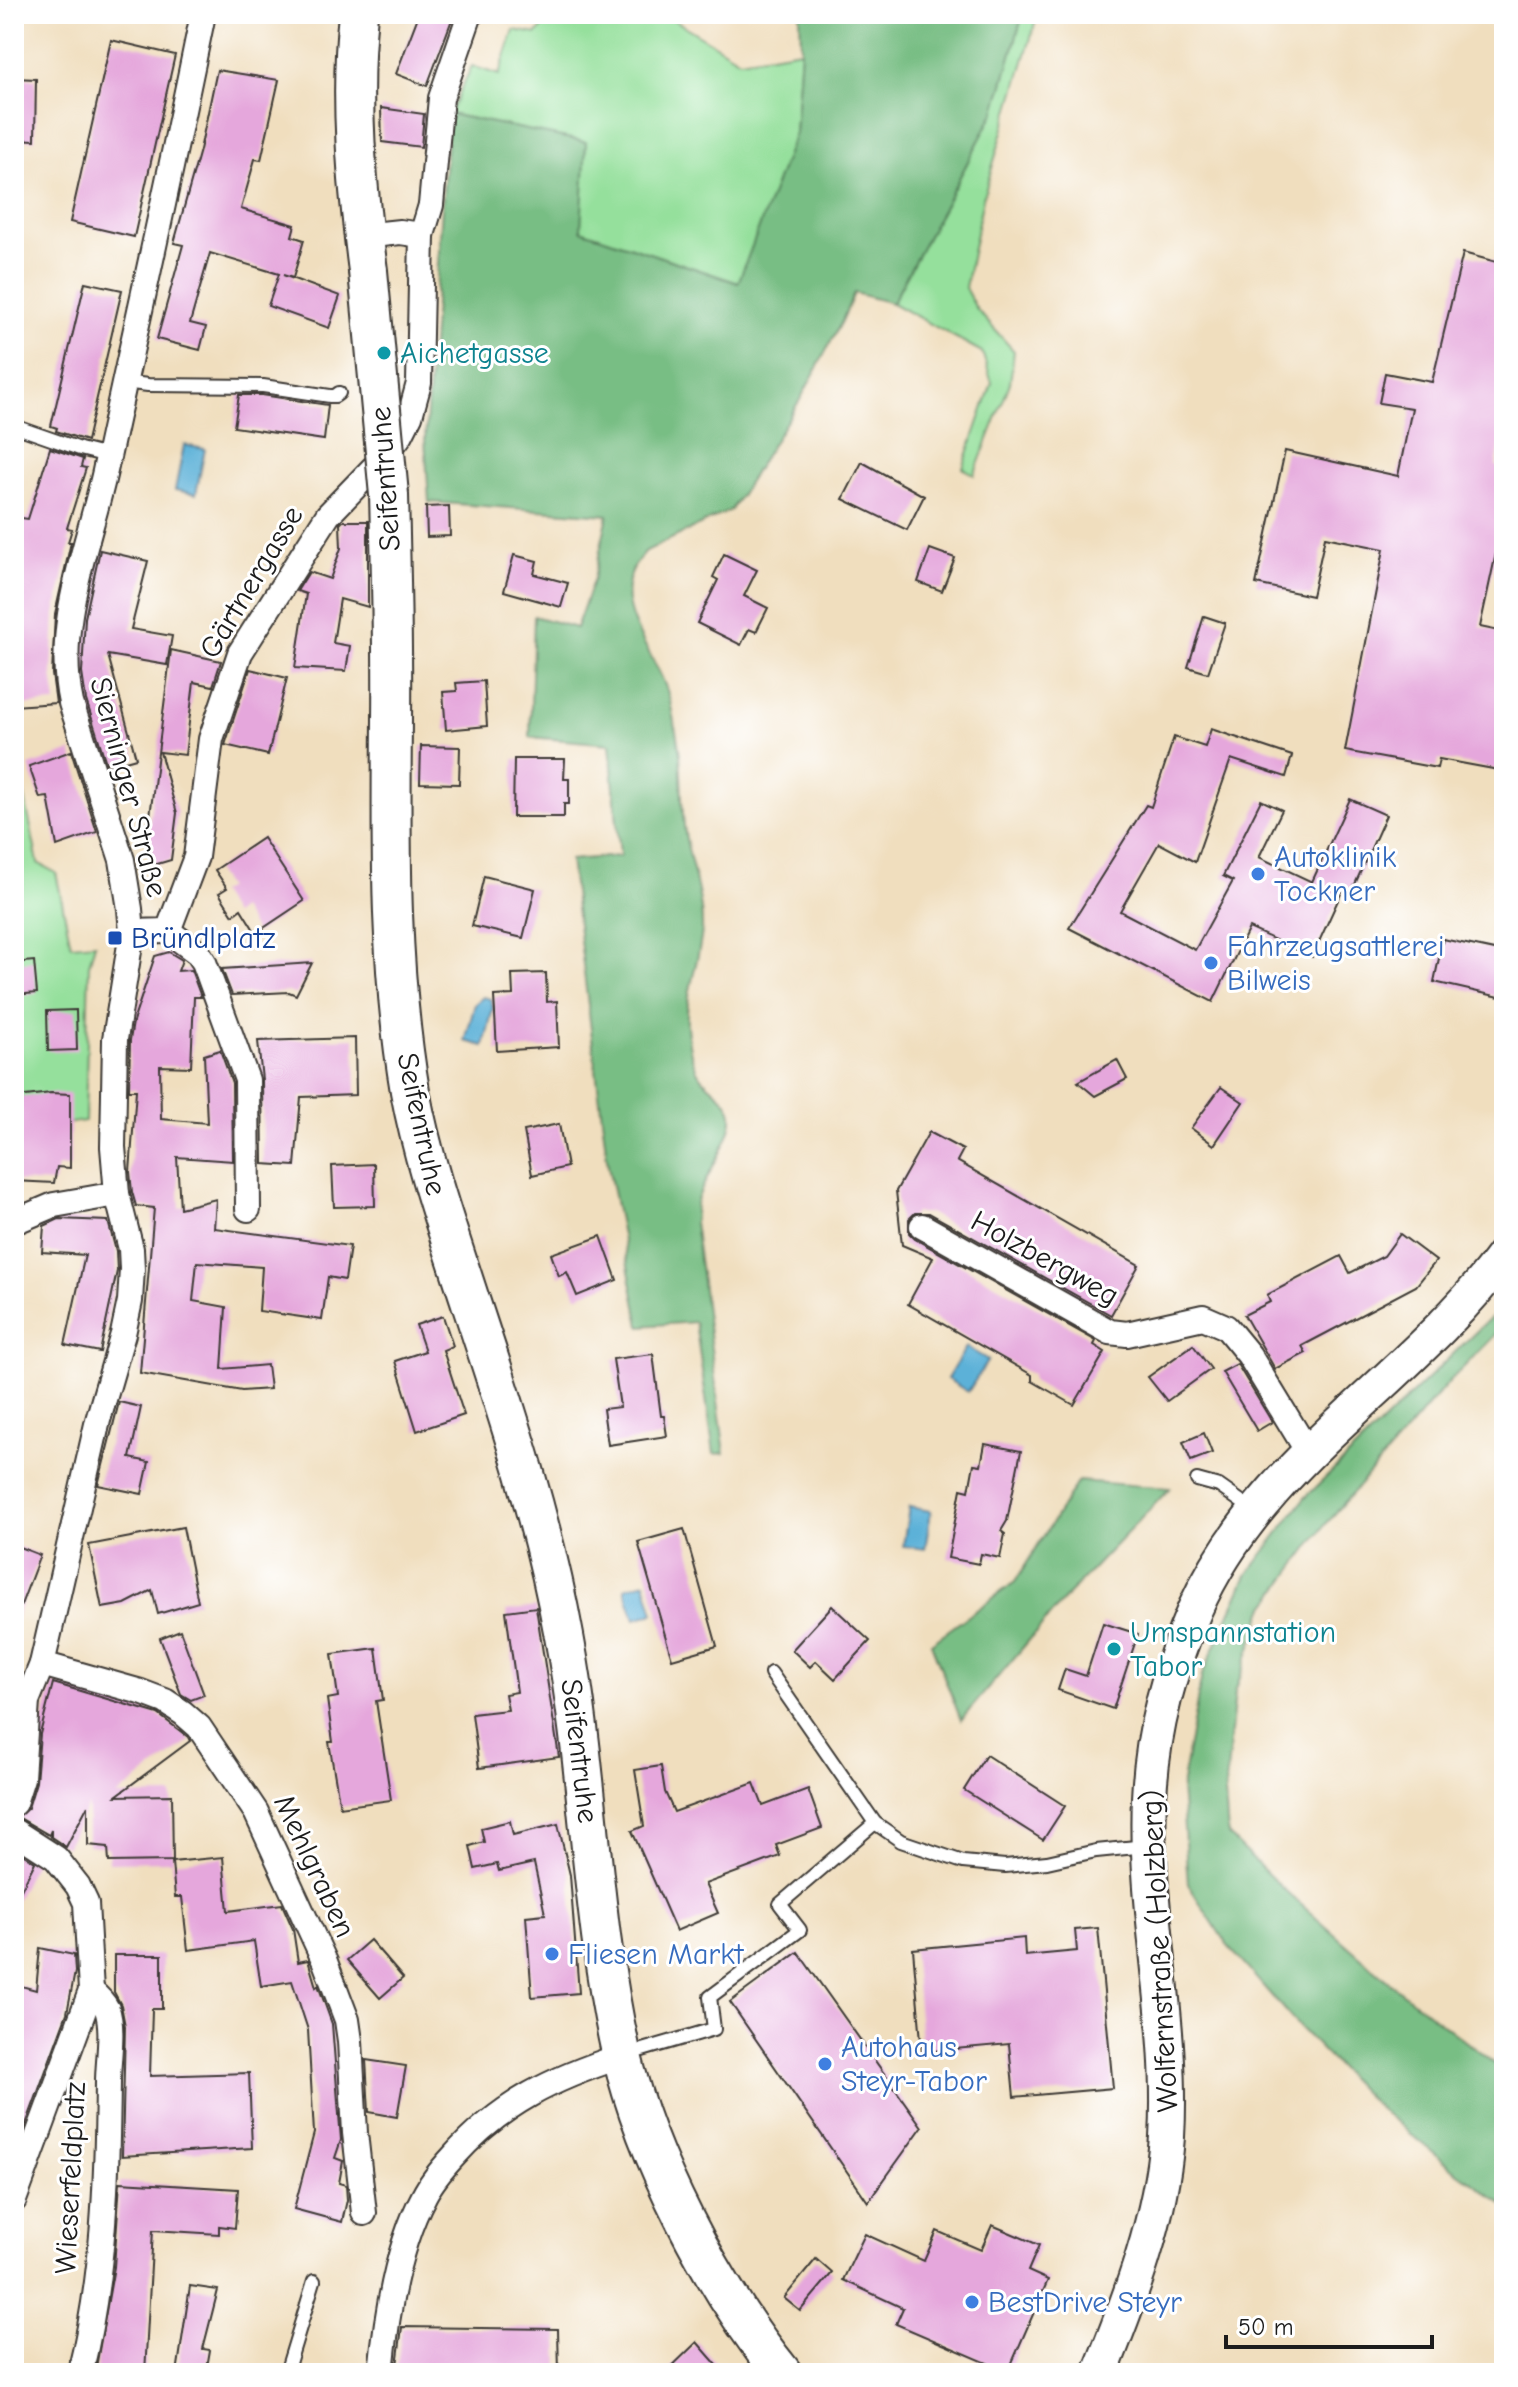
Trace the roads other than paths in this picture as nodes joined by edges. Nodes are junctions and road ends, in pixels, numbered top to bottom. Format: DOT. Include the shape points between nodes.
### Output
graph roads {
  1 [pos="203,14"];
  2 [pos="358,14"];
  3 [pos="470,14"];
  4 [pos="422,235"];
  5 [pos="365,253"];
  6 [pos="123,382"];
  7 [pos="339,393"];
  8 [pos="14,426"];
  9 [pos="108,456"];
  10 [pos="377,486"];
  11 [pos="168,931"];
  12 [pos="132,932"];
  13 [pos="117,1194"];
  14 [pos="248,1209"];
  15 [pos="14,1222"];
  16 [pos="922,1226"];
  17 [pos="1504,1255"];
  18 [pos="1308,1452"];
  19 [pos="1197,1480"];
  20 [pos="1255,1511"];
  21 [pos="42,1664"];
  22 [pos="771,1673"];
  23 [pos="21,1707"];
  24 [pos="14,1803"];
  25 [pos="875,1823"];
  26 [pos="14,1831"];
  27 [pos="1149,1846"];
  28 [pos="91,1991"];
  29 [pos="622,2056"];
  30 [pos="14,2200"];
  31 [pos="364,2213"];
  32 [pos="314,2281"];
  33 [pos="80,2373"];
  34 [pos="286,2373"];
  35 [pos="381,2373"];
  36 [pos="782,2373"];
  37 [pos="1100,2373"];
  1 -- 6 [label="street, Sierninger Straße"];
  2 -- 5 [label="main road, Seifentruhe" via="353,92"];
  3 -- 4 [label="street" via="441,98 431,205"];
  4 -- 5 [label="street" via="400,232"];
  4 -- 10 [label="street" via="419,383 410,416"];
  5 -- 10 [label="main road, Seifentruhe, bridge"];
  6 -- 7 [label="lane"];
  6 -- 9 [label="street, Sierninger Straße"];
  8 -- 9 [label="lane"];
  9 -- 12 [label="street, Sierninger Straße" via="67,628 65,677 122,860"];
  10 -- 11 [label="street, Gärtnergasse" via="328,515 240,653 211,739 196,857"];
  10 -- 29 [label="main road, Seifentruhe" via="393,637 396,986 410,1092 432,1184 550,1564 571,1678 604,1957"];
  11 -- 12 [label="street"];
  11 -- 14 [label="street" via="204,962 247,1080"];
  12 -- 13 [label="street, Sierninger Straße" via="114,1052"];
  13 -- 15 [label="street" via="54,1205"];
  13 -- 21 [label="street, Sierninger Straße" via="131,1249 130,1301"];
  16 -- 18 [label="street, Holzbergweg" via="1110,1332 1127,1334 1203,1317 1226,1327"];
  17 -- 18 [label="main road, Wolfernstraße (Holzberg)" via="1442,1327"];
  18 -- 20 [label="main road, Wolfernstraße (Holzberg)"];
  19 -- 20 [label="lane" via="1219,1486"];
  20 -- 27 [label="main road, Wolfernstraße (Holzberg)" via="1218,1564 1175,1661 1153,1749"];
  21 -- 23 [label="street, Sierninger Straße"];
  21 -- 31 [label="street, Mehlgraben" via="141,1692 183,1713 199,1727 256,1812 347,2020"];
  22 -- 25 [label="lane"];
  23 -- 24 [label="street, Sierninger Straße" via="22,1778"];
  25 -- 27 [label="lane" via="901,1841 963,1862 1005,1866"];
  25 -- 29 [label="lane" via="780,1904 800,1930 710,1997 714,2029"];
  26 -- 28 [label="street, Wieserfeldplatz" via="56,1858 78,1886 86,1903"];
  27 -- 37 [label="main road, Wolfernstraße (Holzberg)" via="1166,2035 1166,2140 1140,2264"];
  28 -- 30 [label="street, Wieserfeldplatz"];
  28 -- 33 [label="street, Wieserfeldplatz" via="101,1999 109,2021 107,2153 95,2304"];
  29 -- 35 [label="street" via="543,2085 473,2134 446,2165 412,2222"];
  29 -- 36 [label="main road, Seifentruhe" via="677,2204 741,2316"];
  32 -- 34 [label="lane"];
}
